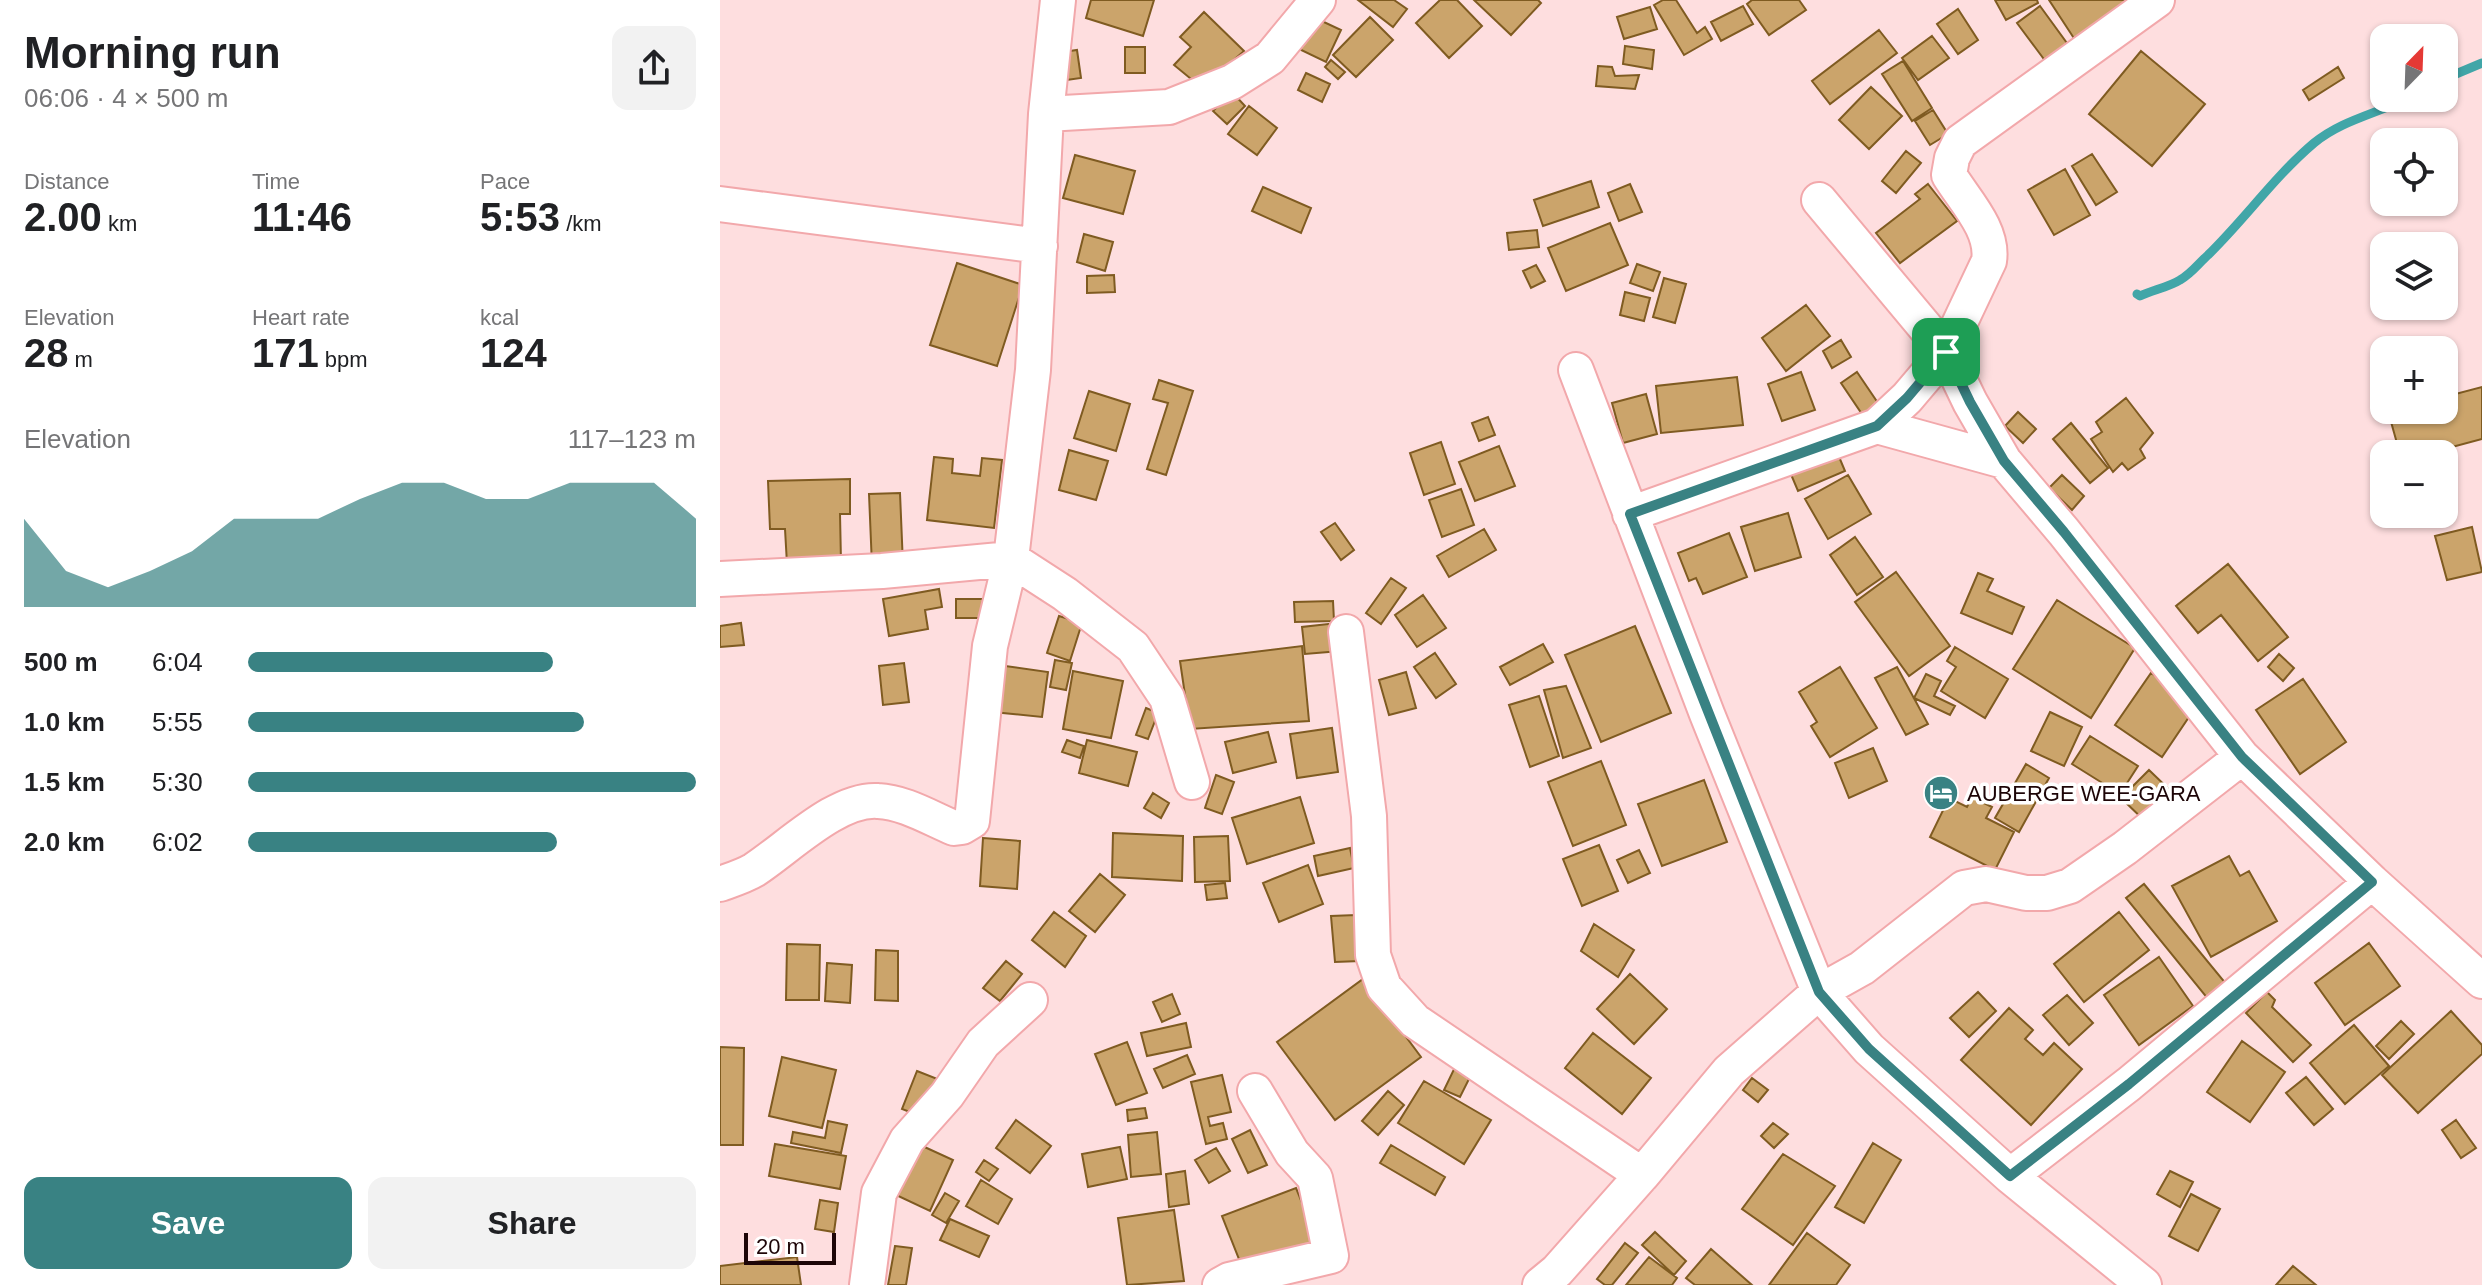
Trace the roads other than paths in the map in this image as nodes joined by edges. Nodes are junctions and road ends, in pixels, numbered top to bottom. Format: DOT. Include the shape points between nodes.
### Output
graph roads {
  1 [pos="1058,0"];
  2 [pos="1318,0"];
  3 [pos="2157,0"];
  4 [pos="1046,114"];
  5 [pos="1819,200"];
  6 [pos="720,204"];
  7 [pos="1040,246"];
  8 [pos="1946,352"];
  9 [pos="1576,370"];
  10 [pos="1877,426"];
  11 [pos="2004,461"];
  12 [pos="1630,514"];
  13 [pos="1011,559"];
  14 [pos="720,579"];
  15 [pos="1346,632"];
  16 [pos="2242,757"];
  17 [pos="1192,782"];
  18 [pos="2372,882"];
  19 [pos="720,884"];
  20 [pos="2482,981"];
  21 [pos="1819,992"];
  22 [pos="1030,1000"];
  23 [pos="1255,1091"];
  24 [pos="1642,1175"];
  25 [pos="2010,1176"];
  26 [pos="867,1285"];
  27 [pos="1220,1285"];
  28 [pos="1540,1285"];
  29 [pos="2144,1285"];
  1 -- 4 [label="street"];
  2 -- 4 [label="street" via="1270,58 1232,82 1169,107"];
  3 -- 8 [label="street" via="1960,142 1949,175 1991,249"];
  4 -- 7 [label="street"];
  5 -- 8 [label="street"];
  6 -- 7 [label="street"];
  7 -- 13 [label="street" via="1033,370"];
  8 -- 10 [label="street"];
  8 -- 11 [label="street"];
  9 -- 12 [label="street"];
  10 -- 11 [label="street"];
  10 -- 12 [label="street"];
  11 -- 16 [label="street"];
  12 -- 21 [label="street"];
  13 -- 14 [label="street"];
  13 -- 17 [label="street" via="1133,647 1167,698"];
  13 -- 19 [label="street" via="990,646 972,821 954,828 893,803 856,803 751,872"];
  15 -- 24 [label="street" via="1369,816 1373,955 1384,987 1415,1021"];
  16 -- 18 [label="street"];
  16 -- 21 [label="street" via="2070,886 2047,893 1986,884 1964,888 1862,968"];
  18 -- 20 [label="street"];
  18 -- 25 [label="street"];
  21 -- 24 [label="street" via="1729,1071"];
  21 -- 25 [label="street" via="1869,1049"];
  22 -- 26 [label="street" via="983,1043 907,1140 879,1193"];
  23 -- 27 [label="street" via="1292,1153 1315,1178 1331,1256"];
  24 -- 28 [label="street"];
  25 -- 29 [label="street"];
}
